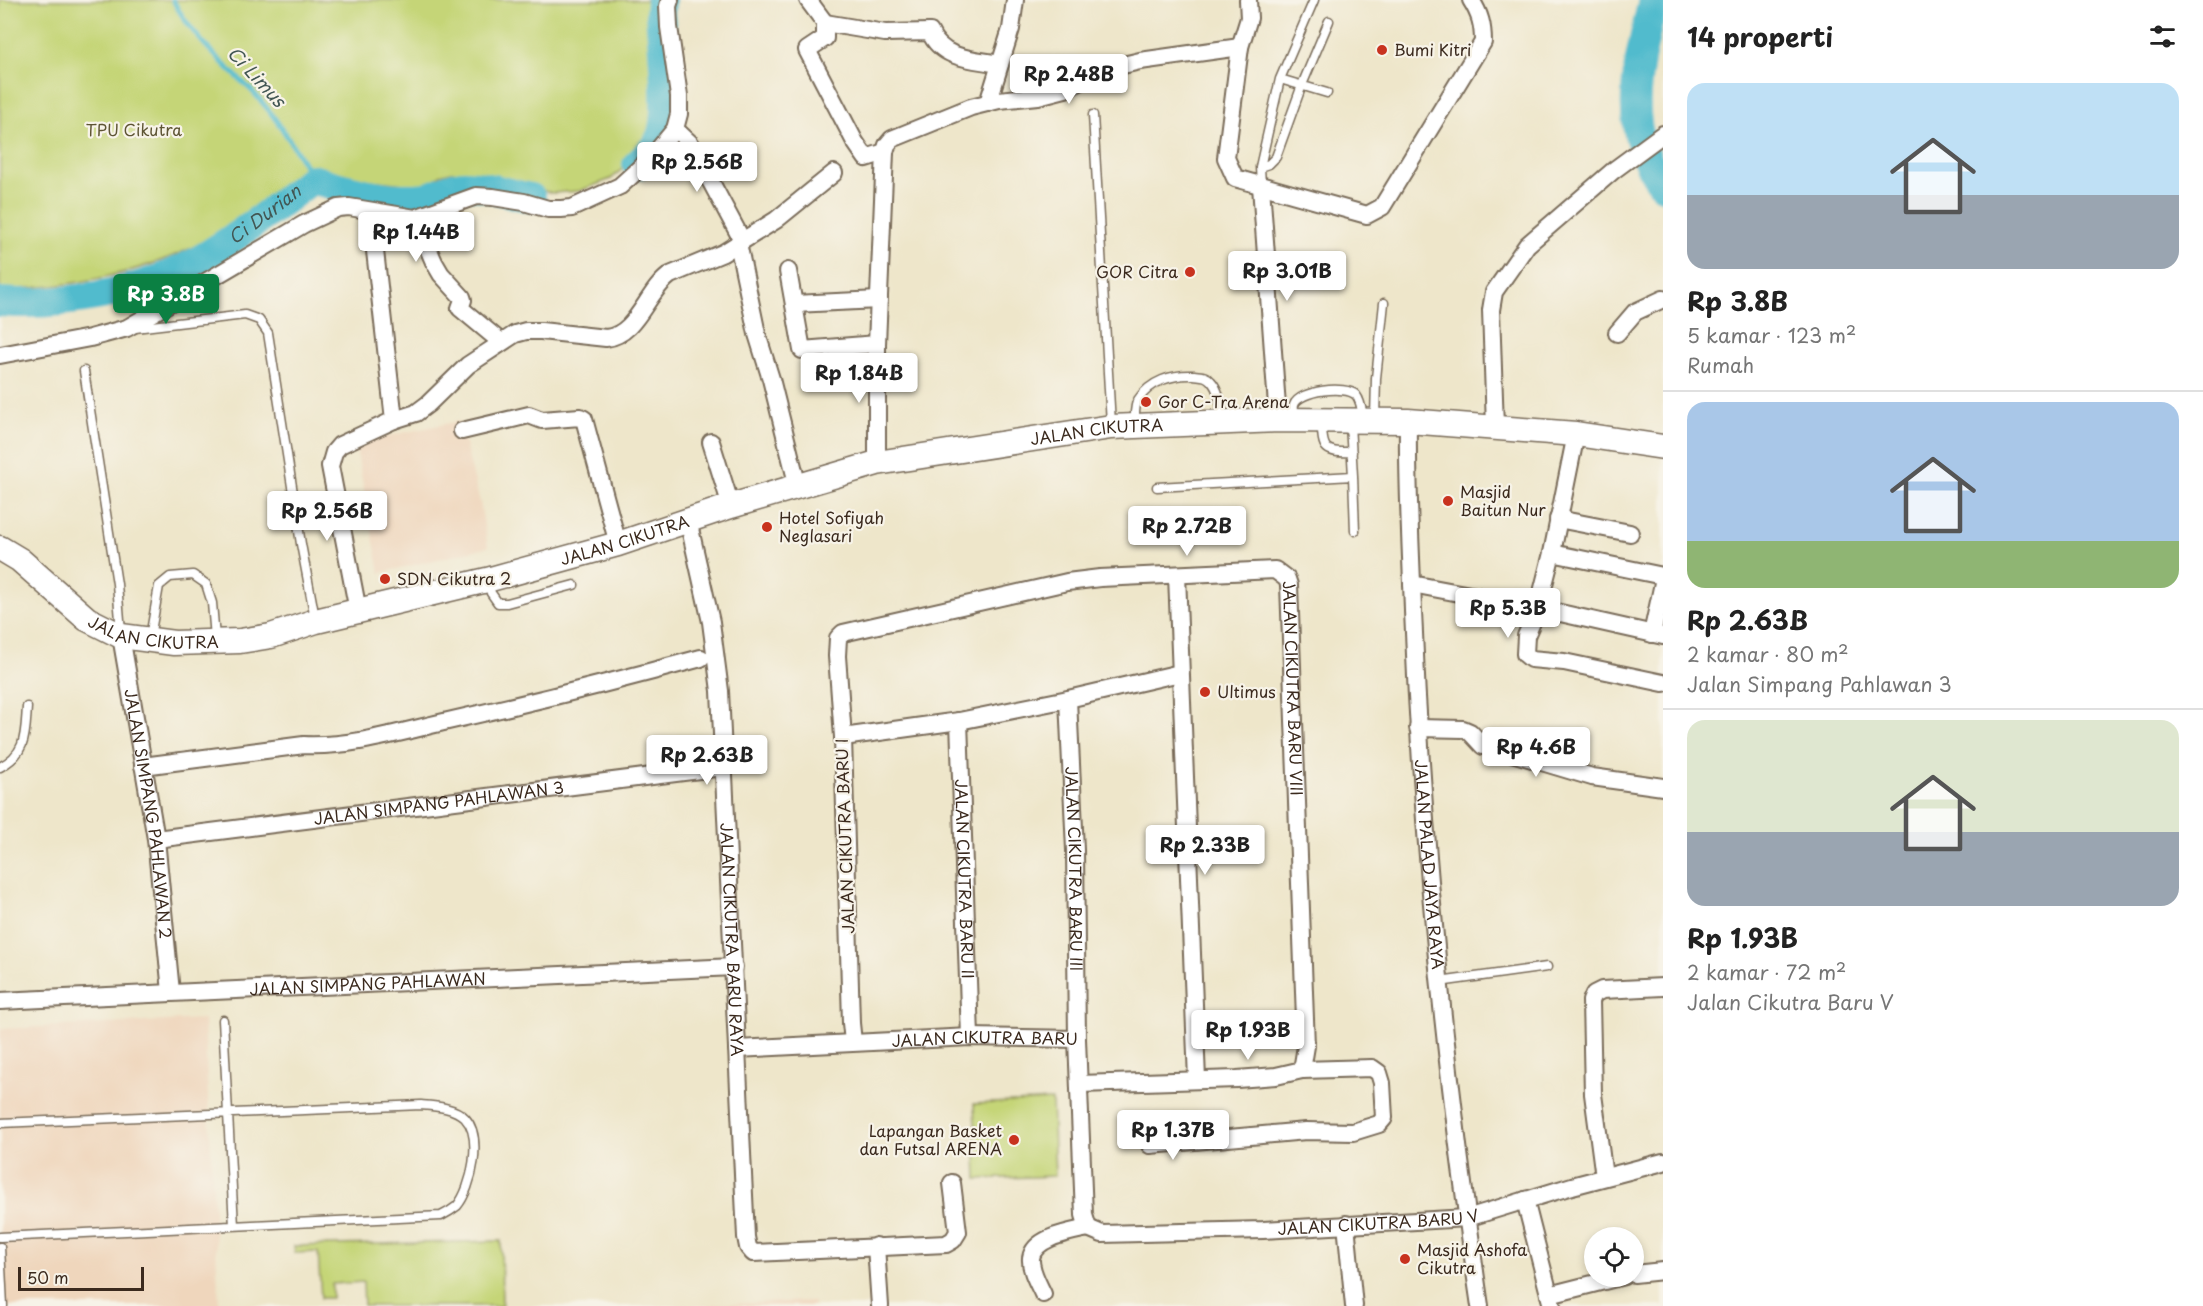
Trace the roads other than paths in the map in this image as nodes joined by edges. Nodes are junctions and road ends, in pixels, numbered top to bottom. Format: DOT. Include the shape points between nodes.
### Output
graph roads {
  1 [pos="670,0"];
  2 [pos="808,0"];
  3 [pos="1015,0"];
  4 [pos="1248,0"];
  5 [pos="1314,0"];
  6 [pos="1471,0"];
  7 [pos="1329,21"];
  8 [pos="825,23"];
  9 [pos="1240,47"];
  10 [pos="1000,64"];
  11 [pos="1280,79"];
  12 [pos="1302,85"];
  13 [pos="1327,93"];
  14 [pos="988,103"];
  15 [pos="1093,115"];
  16 [pos="675,129"];
  17 [pos="1657,139"];
  18 [pos="885,152"];
  19 [pos="1260,166"];
  20 [pos="834,173"];
  21 [pos="1262,186"];
  22 [pos="415,218"];
  23 [pos="374,242"];
  24 [pos="740,242"];
  25 [pos="788,272"];
  26 [pos="1663,299"];
  27 [pos="879,300"];
  28 [pos="1384,303"];
  29 [pos="794,304"];
  30 [pos="127,328"];
  31 [pos="1617,333"];
  32 [pos="501,342"];
  33 [pos="877,344"];
  34 [pos="0,355"];
  35 [pos="84,371"];
  36 [pos="394,420"];
  37 [pos="1287,420"];
  38 [pos="1322,420"];
  39 [pos="1363,420"];
  40 [pos="1408,421"];
  41 [pos="1224,422"];
  42 [pos="1495,426"];
  43 [pos="1123,427"];
  44 [pos="462,431"];
  45 [pos="1576,434"];
  46 [pos="711,442"];
  47 [pos="1663,447"];
  48 [pos="1352,452"];
  49 [pos="876,463"];
  50 [pos="1353,476"];
  51 [pos="1157,486"];
  52 [pos="798,487"];
  53 [pos="731,506"];
  54 [pos="1558,519"];
  55 [pos="688,520"];
  56 [pos="1355,531"];
  57 [pos="1630,533"];
  58 [pos="618,544"];
  59 [pos="0,548"];
  60 [pos="1552,553"];
  61 [pos="1177,574"];
  62 [pos="1663,576"];
  63 [pos="487,580"];
  64 [pos="1663,583"];
  65 [pos="1412,584"];
  66 [pos="574,585"];
  67 [pos="1538,608"];
  68 [pos="358,611"];
  69 [pos="316,621"];
  70 [pos="843,633"];
  71 [pos="1658,635"];
  72 [pos="121,636"];
  73 [pos="149,640"];
  74 [pos="215,642"];
  75 [pos="701,658"];
  76 [pos="1180,673"];
  77 [pos="1663,683"];
  78 [pos="1068,699"];
  79 [pos="27,708"];
  80 [pos="959,721"];
  81 [pos="1418,728"];
  82 [pos="843,737"];
  83 [pos="144,766"];
  84 [pos="0,767"];
  85 [pos="723,767"];
  86 [pos="1663,787"];
  87 [pos="156,839"];
  88 [pos="734,967"];
  89 [pos="1546,967"];
  90 [pos="1439,982"];
  91 [pos="1663,987"];
  92 [pos="171,992"];
  93 [pos="0,1001"];
  94 [pos="223,1020"];
  95 [pos="970,1036"];
  96 [pos="1077,1039"];
  97 [pos="853,1041"];
  98 [pos="737,1049"];
  99 [pos="1302,1070"];
  100 [pos="1197,1080"];
  101 [pos="1079,1084"];
  102 [pos="229,1114"];
  103 [pos="0,1124"];
  104 [pos="1150,1145"];
  105 [pos="1663,1162"];
  106 [pos="1604,1177"];
  107 [pos="952,1183"];
  108 [pos="1525,1200"];
  109 [pos="1467,1218"];
  110 [pos="1346,1224"];
  111 [pos="234,1226"];
  112 [pos="1088,1228"];
  113 [pos="0,1237"];
  114 [pos="876,1246"];
  115 [pos="0,1247"];
  116 [pos="1663,1271"];
  117 [pos="1644,1273"];
  118 [pos="1592,1287"];
  119 [pos="1043,1294"];
  120 [pos="1551,1301"];
  121 [pos="3,1306"];
  122 [pos="880,1306"];
  123 [pos="1354,1306"];
  124 [pos="1480,1306"];
  1 -- 16 [label="street" via="669,27 679,96"];
  2 -- 8 [label="street"];
  3 -- 10 [label="street"];
  4 -- 9 [label="street" via="1249,18"];
  5 -- 11 [label="lane"];
  6 -- 21 [label="street" via="1483,25 1483,42 1382,207 1367,215"];
  7 -- 12 [label="lane"];
  8 -- 10 [label="street" via="885,33 930,32 935,44 953,56"];
  8 -- 18 [label="street" via="825,38 807,50 866,158"];
  9 -- 14 [label="street" via="1140,61 1106,69 1065,89"];
  9 -- 21 [label="street" via="1226,158 1235,178"];
  10 -- 14 [label="street"];
  11 -- 12 [label="lane"];
  11 -- 19 [label="lane"];
  12 -- 13 [label="lane"];
  12 -- 19 [label="lane" via="1276,157"];
  14 -- 18 [label="street" via="892,139"];
  15 -- 43 [label="lane"];
  16 -- 22 [label="street" via="620,186 572,208 548,209 476,196"];
  16 -- 24 [label="street" via="690,143"];
  17 -- 42 [label="street" via="1527,244 1494,292 1491,310"];
  18 -- 27 [label="street"];
  19 -- 21 [label="lane"];
  20 -- 24 [label="street" via="776,220"];
  21 -- 37 [label="street"];
  22 -- 30 [label="street" via="350,207 326,212"];
  22 -- 32 [label="street" via="438,268 462,297 460,308"];
  23 -- 36 [label="street"];
  24 -- 32 [label="street" via="663,279 633,322 615,337 526,331"];
  24 -- 52 [label="street" via="757,334"];
  25 -- 29 [label="street"];
  26 -- 31 [label="street" via="1635,312"];
  27 -- 29 [label="street"];
  27 -- 33 [label="street"];
  28 -- 39 [label="lane" via="1376,378"];
  29 -- 33 [label="street" via="802,350"];
  30 -- 34 [label="street"];
  30 -- 69 [label="lane" via="245,315 264,326"];
  32 -- 36 [label="street" via="468,364 416,413"];
  33 -- 49 [label="street"];
  35 -- 72 [label="lane" via="117,584"];
  36 -- 68 [label="street" via="340,445 330,466"];
  37 -- 38 [label="main road, JALAN CIKUTRA"];
  37 -- 39 [label="lane" via="1299,398 1309,392 1346,390 1356,395"];
  37 -- 41 [label="main road, JALAN CIKUTRA"];
  38 -- 39 [label="main road, JALAN CIKUTRA"];
  38 -- 48 [label="lane" via="1323,445 1336,453"];
  39 -- 40 [label="main road, JALAN CIKUTRA"];
  39 -- 48 [label="lane"];
  40 -- 42 [label="main road, JALAN CIKUTRA"];
  40 -- 65 [label="street, JALAN PALAD JAYA RAYA"];
  41 -- 43 [label="main road, JALAN CIKUTRA"];
  41 -- 43 [label="lane" via="1214,383 1206,376 1185,375 1165,378 1149,387"];
  42 -- 45 [label="main road, JALAN CIKUTRA"];
  43 -- 49 [label="main road, JALAN CIKUTRA"];
  44 -- 58 [label="street" via="529,415 542,420 584,419"];
  45 -- 47 [label="main road, JALAN CIKUTRA"];
  45 -- 54 [label="street"];
  46 -- 53 [label="street"];
  48 -- 50 [label="lane"];
  49 -- 52 [label="main road, JALAN CIKUTRA"];
  50 -- 51 [label="lane"];
  50 -- 56 [label="lane"];
  52 -- 53 [label="main road, JALAN CIKUTRA"];
  53 -- 55 [label="main road, JALAN CIKUTRA"];
  54 -- 57 [label="street"];
  54 -- 60 [label="street"];
  55 -- 58 [label="main road, JALAN CIKUTRA"];
  55 -- 85 [label="street, JALAN CIKUTRA BARU RAYA" via="717,658"];
  58 -- 63 [label="main road, JALAN CIKUTRA"];
  59 -- 72 [label="main road, JALAN CIKUTRA" via="20,560 87,619"];
  60 -- 62 [label="street"];
  60 -- 67 [label="street"];
  61 -- 70 [label="street, JALAN CIKUTRA BARU VIII" via="1067,582"];
  61 -- 76 [label="street"];
  61 -- 99 [label="street, JALAN CIKUTRA BARU VIII" via="1275,570 1289,585 1306,1046"];
  63 -- 66 [label="lane" via="498,603"];
  63 -- 68 [label="main road, JALAN CIKUTRA"];
  64 -- 71 [label="street"];
  65 -- 67 [label="street"];
  65 -- 81 [label="street, JALAN PALAD JAYA RAYA"];
  67 -- 71 [label="street"];
  67 -- 77 [label="street" via="1524,647 1531,658"];
  68 -- 69 [label="main road, JALAN CIKUTRA"];
  69 -- 74 [label="main road, JALAN CIKUTRA" via="271,636"];
  70 -- 82 [label="street, JALAN CIKUTRA BARU I" via="836,645"];
  72 -- 73 [label="main road, JALAN CIKUTRA"];
  72 -- 83 [label="street, JALAN SIMPANG PAHLAWAN 2"];
  73 -- 74 [label="main road, JALAN CIKUTRA"];
  73 -- 74 [label="lane" via="159,586 170,577 193,575 206,584 212,603"];
  75 -- 83 [label="street" via="555,697 362,741"];
  76 -- 78 [label="street"];
  76 -- 100 [label="street"];
  78 -- 80 [label="street"];
  78 -- 96 [label="street, JALAN CIKUTRA BARU III" via="1075,850"];
  79 -- 84 [label="lane" via="25,742"];
  80 -- 82 [label="street"];
  80 -- 95 [label="street, JALAN CIKUTRA BARU II"];
  81 -- 86 [label="street" via="1463,729 1483,746 1592,777"];
  81 -- 90 [label="street, JALAN PALAD JAYA RAYA"];
  82 -- 97 [label="street, JALAN CIKUTRA BARU I"];
  83 -- 87 [label="street, JALAN SIMPANG PAHLAWAN 2"];
  85 -- 87 [label="street, JALAN SIMPANG PAHLAWAN 3"];
  85 -- 88 [label="street, JALAN CIKUTRA BARU RAYA"];
  87 -- 92 [label="street, JALAN SIMPANG PAHLAWAN 2"];
  88 -- 92 [label="street, JALAN SIMPANG PAHLAWAN"];
  88 -- 98 [label="street, JALAN CIKUTRA BARU RAYA"];
  89 -- 90 [label="lane"];
  90 -- 109 [label="street, JALAN PALAD JAYA RAYA"];
  91 -- 106 [label="street" via="1602,990 1591,1001 1593,1094"];
  92 -- 93 [label="street, JALAN SIMPANG PAHLAWAN"];
  94 -- 102 [label="lane"];
  95 -- 96 [label="street, JALAN CIKUTRA BARU"];
  95 -- 97 [label="street, JALAN CIKUTRA BARU"];
  96 -- 101 [label="street, JALAN CIKUTRA BARU"];
  97 -- 98 [label="street, JALAN CIKUTRA BARU"];
  98 -- 114 [label="street, JALAN CIKUTRA BARU RAYA" via="748,1247 753,1253"];
  99 -- 100 [label="street" via="1276,1076"];
  99 -- 104 [label="street" via="1372,1068 1379,1073 1382,1083 1384,1118 1353,1132 1306,1131"];
  100 -- 101 [label="street"];
  101 -- 112 [label="street, JALAN CIKUTRA BARU" via="1084,1215"];
  102 -- 103 [label="lane"];
  102 -- 111 [label="lane"];
  102 -- 111 [label="lane" via="443,1107 465,1118 474,1136 470,1180 459,1204 441,1216"];
  105 -- 106 [label="street, JALAN CIKUTRA BARU V"];
  106 -- 108 [label="street, JALAN CIKUTRA BARU V"];
  107 -- 114 [label="street" via="958,1232 953,1240 946,1244"];
  108 -- 109 [label="street, JALAN CIKUTRA BARU V"];
  108 -- 120 [label="street"];
  109 -- 110 [label="street, JALAN CIKUTRA BARU V"];
  109 -- 124 [label="street, JALAN PALAD JAYA RAYA"];
  110 -- 112 [label="street, JALAN CIKUTRA BARU V" via="1102,1234"];
  110 -- 123 [label="street"];
  111 -- 113 [label="lane"];
  112 -- 119 [label="street" via="1052,1236 1037,1247 1031,1256 1033,1272"];
  114 -- 122 [label="street"];
  115 -- 121 [label="lane"];
  116 -- 117 [label="street"];
  118 -- 120 [label="street"];
}
